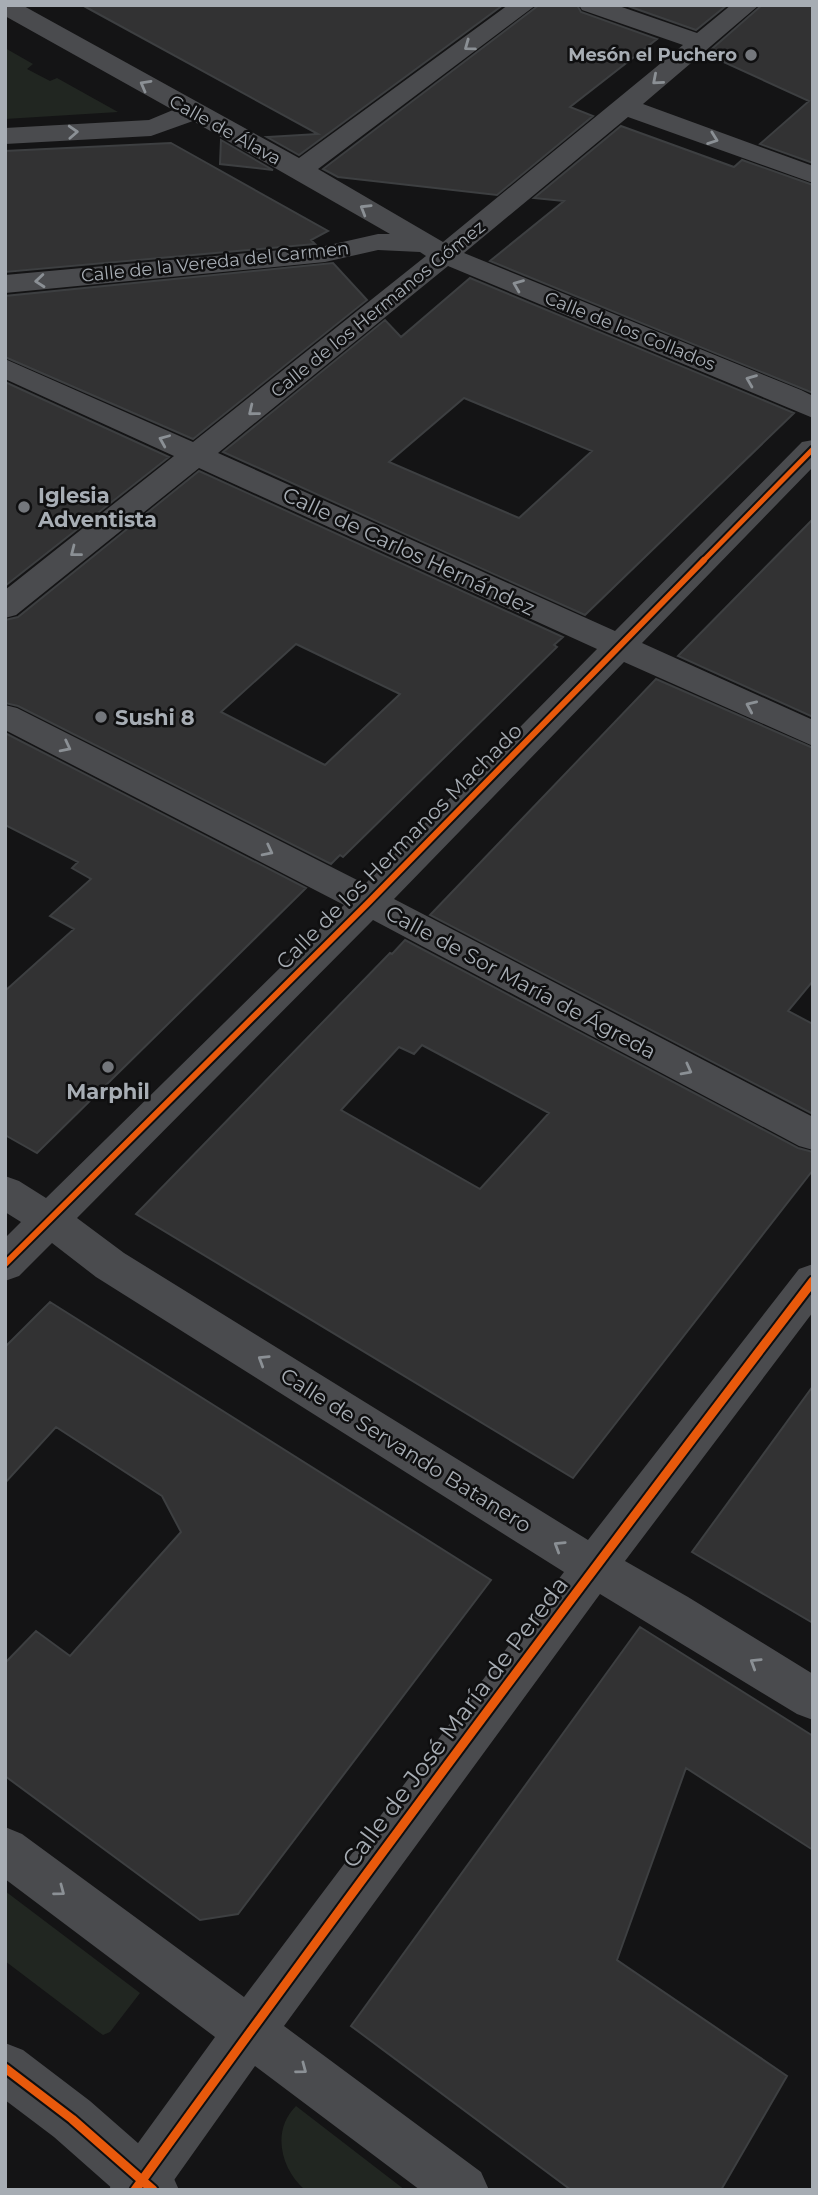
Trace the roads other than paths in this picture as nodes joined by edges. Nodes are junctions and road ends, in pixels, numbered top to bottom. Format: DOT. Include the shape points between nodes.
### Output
graph roads {
  1 [pos="524,5"];
  2 [pos="590,5"];
  3 [pos="747,5"];
  4 [pos="23,8"];
  5 [pos="700,43"];
  6 [pos="626,107"];
  7 [pos="191,111"];
  8 [pos="5,136"];
  9 [pos="300,170"];
  10 [pos="813,175"];
  11 [pos="434,250"];
  12 [pos="5,284"];
  13 [pos="5,368"];
  14 [pos="813,409"];
  15 [pos="813,449"];
  16 [pos="198,455"];
  17 [pos="5,607"];
  18 [pos="618,646"];
  19 [pos="5,716"];
  20 [pos="813,734"];
  21 [pos="369,902"];
  22 [pos="813,1135"];
  23 [pos="5,1192"];
  24 [pos="50,1220"];
  25 [pos="5,1264"];
  26 [pos="813,1281"];
  27 [pos="594,1567"];
  28 [pos="813,1699"];
  29 [pos="5,1850"];
  30 [pos="251,2031"];
  31 [pos="5,2068"];
  32 [pos="143,2187"];
  33 [pos="463,2190"];
  1 -- 9 [label="street, one-way"];
  2 -- 5 [label="street"];
  3 -- 5 [label="street, Calle de los Hermanos Gómez"];
  7 -- 4 [label="street, Calle de Álava, one-way" via="45,30"];
  5 -- 6 [label="street, Calle de los Hermanos Gómez, one-way"];
  6 -- 10 [label="street, one-way"];
  6 -- 11 [label="street, Calle de los Hermanos Gómez"];
  8 -- 7 [label="street, one-way" via="151,128"];
  7 -- 9 [label="street, Calle de Álava"];
  11 -- 9 [label="street, Calle de Álava, one-way"];
  11 -- 12 [label="street, Calle de la Vereda del Carmen, one-way" via="378,242 325,254"];
  14 -- 11 [label="street, Calle de los Collados, one-way"];
  11 -- 16 [label="street, Calle de los Hermanos Gómez, one-way"];
  16 -- 13 [label="street, Calle de Carlos Hernández, one-way"];
  15 -- 18 [label="street, Calle de los Hermanos Machado"];
  16 -- 17 [label="street, Calle de los Hermanos Gómez, one-way"];
  16 -- 18 [label="street, Calle de Carlos Hernández"];
  20 -- 18 [label="street, Calle de Carlos Hernández, one-way"];
  18 -- 21 [label="street, Calle de los Hermanos Machado"];
  19 -- 21 [label="street, Calle de Sor María de Ágreda, one-way"];
  21 -- 22 [label="street, Calle de Sor María de Ágreda, one-way"];
  21 -- 24 [label="street, Calle de los Hermanos Machado"];
  23 -- 24 [label="street, Calle de Servando Batanero"];
  24 -- 25 [label="street, Calle de los Hermanos Machado"];
  27 -- 24 [label="street, Calle de Servando Batanero, one-way" via="110,1265"];
  26 -- 27 [label="street, Calle de José María de Pereda"];
  28 -- 27 [label="street, Calle de Servando Batanero, one-way"];
  27 -- 30 [label="street, Calle de José María de Pereda"];
  29 -- 30 [label="street, one-way"];
  30 -- 32 [label="street, Calle de José María de Pereda"];
  30 -- 33 [label="street, one-way"];
  31 -- 32 [label="street" via="72,2119"];
}
